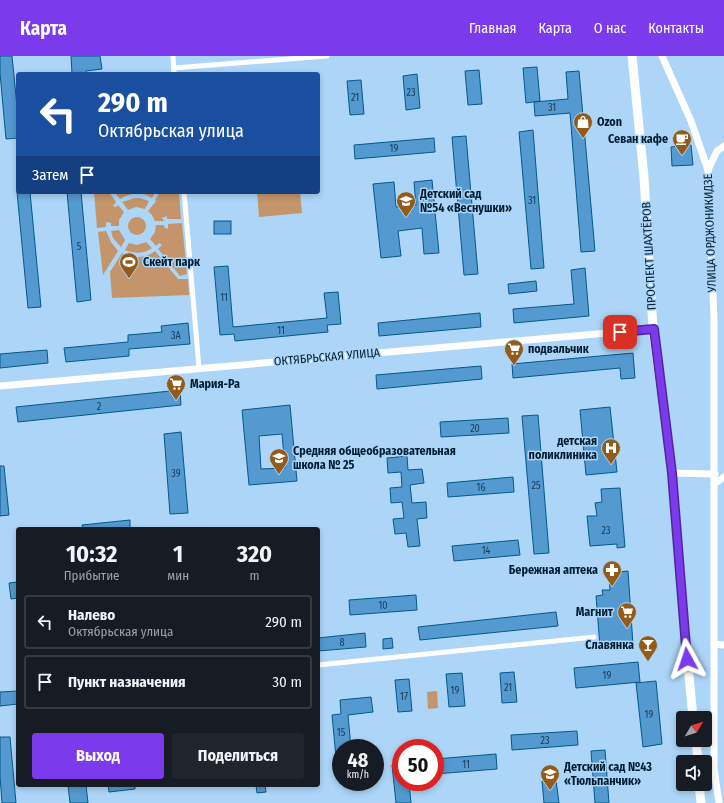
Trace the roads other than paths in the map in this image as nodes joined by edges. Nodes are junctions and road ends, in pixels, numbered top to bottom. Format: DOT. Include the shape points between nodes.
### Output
graph roads {
  1 [pos="173,56"];
  2 [pos="327,56"];
  3 [pos="632,56"];
  4 [pos="662,56"];
  5 [pos="174,71"];
  6 [pos="724,146"];
  7 [pos="708,170"];
  8 [pos="184,194"];
  9 [pos="654,329"];
  10 [pos="199,368"];
  11 [pos="0,386"];
  12 [pos="672,473"];
  13 [pos="715,474"];
  14 [pos="724,477"];
  15 [pos="714,484"];
  16 [pos="594,637"];
  17 [pos="714,644"];
  18 [pos="724,645"];
  19 [pos="320,664"];
  20 [pos="692,711"];
  21 [pos="700,791"];
  22 [pos="701,803"];
  23 [pos="719,803"];
  1 -- 5 [label="street"];
  2 -- 5 [label="street"];
  3 -- 9 [label="main road, ПРОСПЕКТ ШАХТЁРОВ" via="644,178"];
  4 -- 7 [label="street, УЛИЦА ОРДЖОНИКИДЗЕ" via="691,121"];
  6 -- 7 [label="street" via="717,151"];
  7 -- 13 [label="street, УЛИЦА ОРДЖОНИКИДЗЕ" via="714,318"];
  8 -- 10 [label="street"];
  9 -- 10 [label="street, ОКТЯБРЬСКАЯ УЛИЦА"];
  9 -- 12 [label="main road, ПРОСПЕКТ ШАХТЁРОВ"];
  10 -- 11 [label="street, ОКТЯБРЬСКАЯ УЛИЦА"];
  12 -- 13 [label="street"];
  12 -- 20 [label="main road, ПРОСПЕКТ ШАХТЁРОВ"];
  13 -- 15 [label="street, УЛИЦА ОРДЖОНИКИДЗЕ"];
  14 -- 15 [label="street"];
  15 -- 17 [label="street, УЛИЦА ОРДЖОНИКИДЗЕ"];
  16 -- 19 [label="street"];
  17 -- 18 [label="street"];
  17 -- 23 [label="street, УЛИЦА ОРДЖОНИКИДЗЕ" via="714,768"];
  21 -- 22 [label="main road"];
}
